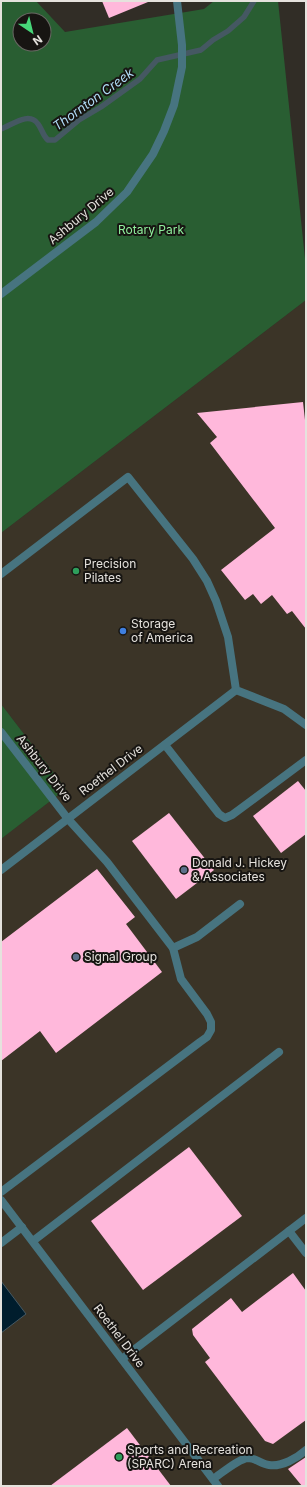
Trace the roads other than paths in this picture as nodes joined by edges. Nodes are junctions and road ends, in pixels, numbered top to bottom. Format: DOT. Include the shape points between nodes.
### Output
graph roads {
  1 [pos="177,1"];
  2 [pos="1,294"];
  3 [pos="1,574"];
  4 [pos="236,690"];
  5 [pos="306,725"];
  6 [pos="1,732"];
  7 [pos="165,745"];
  8 [pos="306,760"];
  9 [pos="68,819"];
  10 [pos="1,870"];
  11 [pos="240,904"];
  12 [pos="173,948"];
  13 [pos="279,1052"];
  14 [pos="1,1192"];
  15 [pos="1,1200"];
  16 [pos="306,1218"];
  17 [pos="22,1227"];
  18 [pos="289,1231"];
  19 [pos="33,1241"];
  20 [pos="1,1243"];
  21 [pos="306,1253"];
  22 [pos="122,1359"];
  23 [pos="306,1450"];
  24 [pos="216,1483"];
  1 -- 2 [label="street, Ashbury Drive" via="182,67 174,106 153,154 127,192 96,222"];
  3 -- 4 [label="street" via="128,477 193,559 207,581 228,637"];
  4 -- 5 [label="street" via="284,709"];
  4 -- 7 [label="street, Roethel Drive"];
  6 -- 9 [label="street, Ashbury Drive"];
  7 -- 8 [label="street" via="219,814 225,818"];
  7 -- 9 [label="street, Roethel Drive"];
  9 -- 10 [label="street, Roethel Drive"];
  9 -- 12 [label="street, Ashbury Drive" via="107,862"];
  11 -- 12 [label="street" via="197,937"];
  12 -- 14 [label="street" via="181,979 211,1022 211,1030 207,1037"];
  13 -- 19 [label="street"];
  15 -- 17 [label="street, Roethel Drive"];
  16 -- 18 [label="street"];
  17 -- 19 [label="street, Roethel Drive"];
  17 -- 20 [label="street"];
  18 -- 21 [label="street"];
  18 -- 22 [label="street"];
  19 -- 22 [label="street, Roethel Drive"];
  22 -- 24 [label="street, Roethel Drive"];
  23 -- 24 [label="street" via="282,1464 269,1465 248,1458 235,1463"];
}
